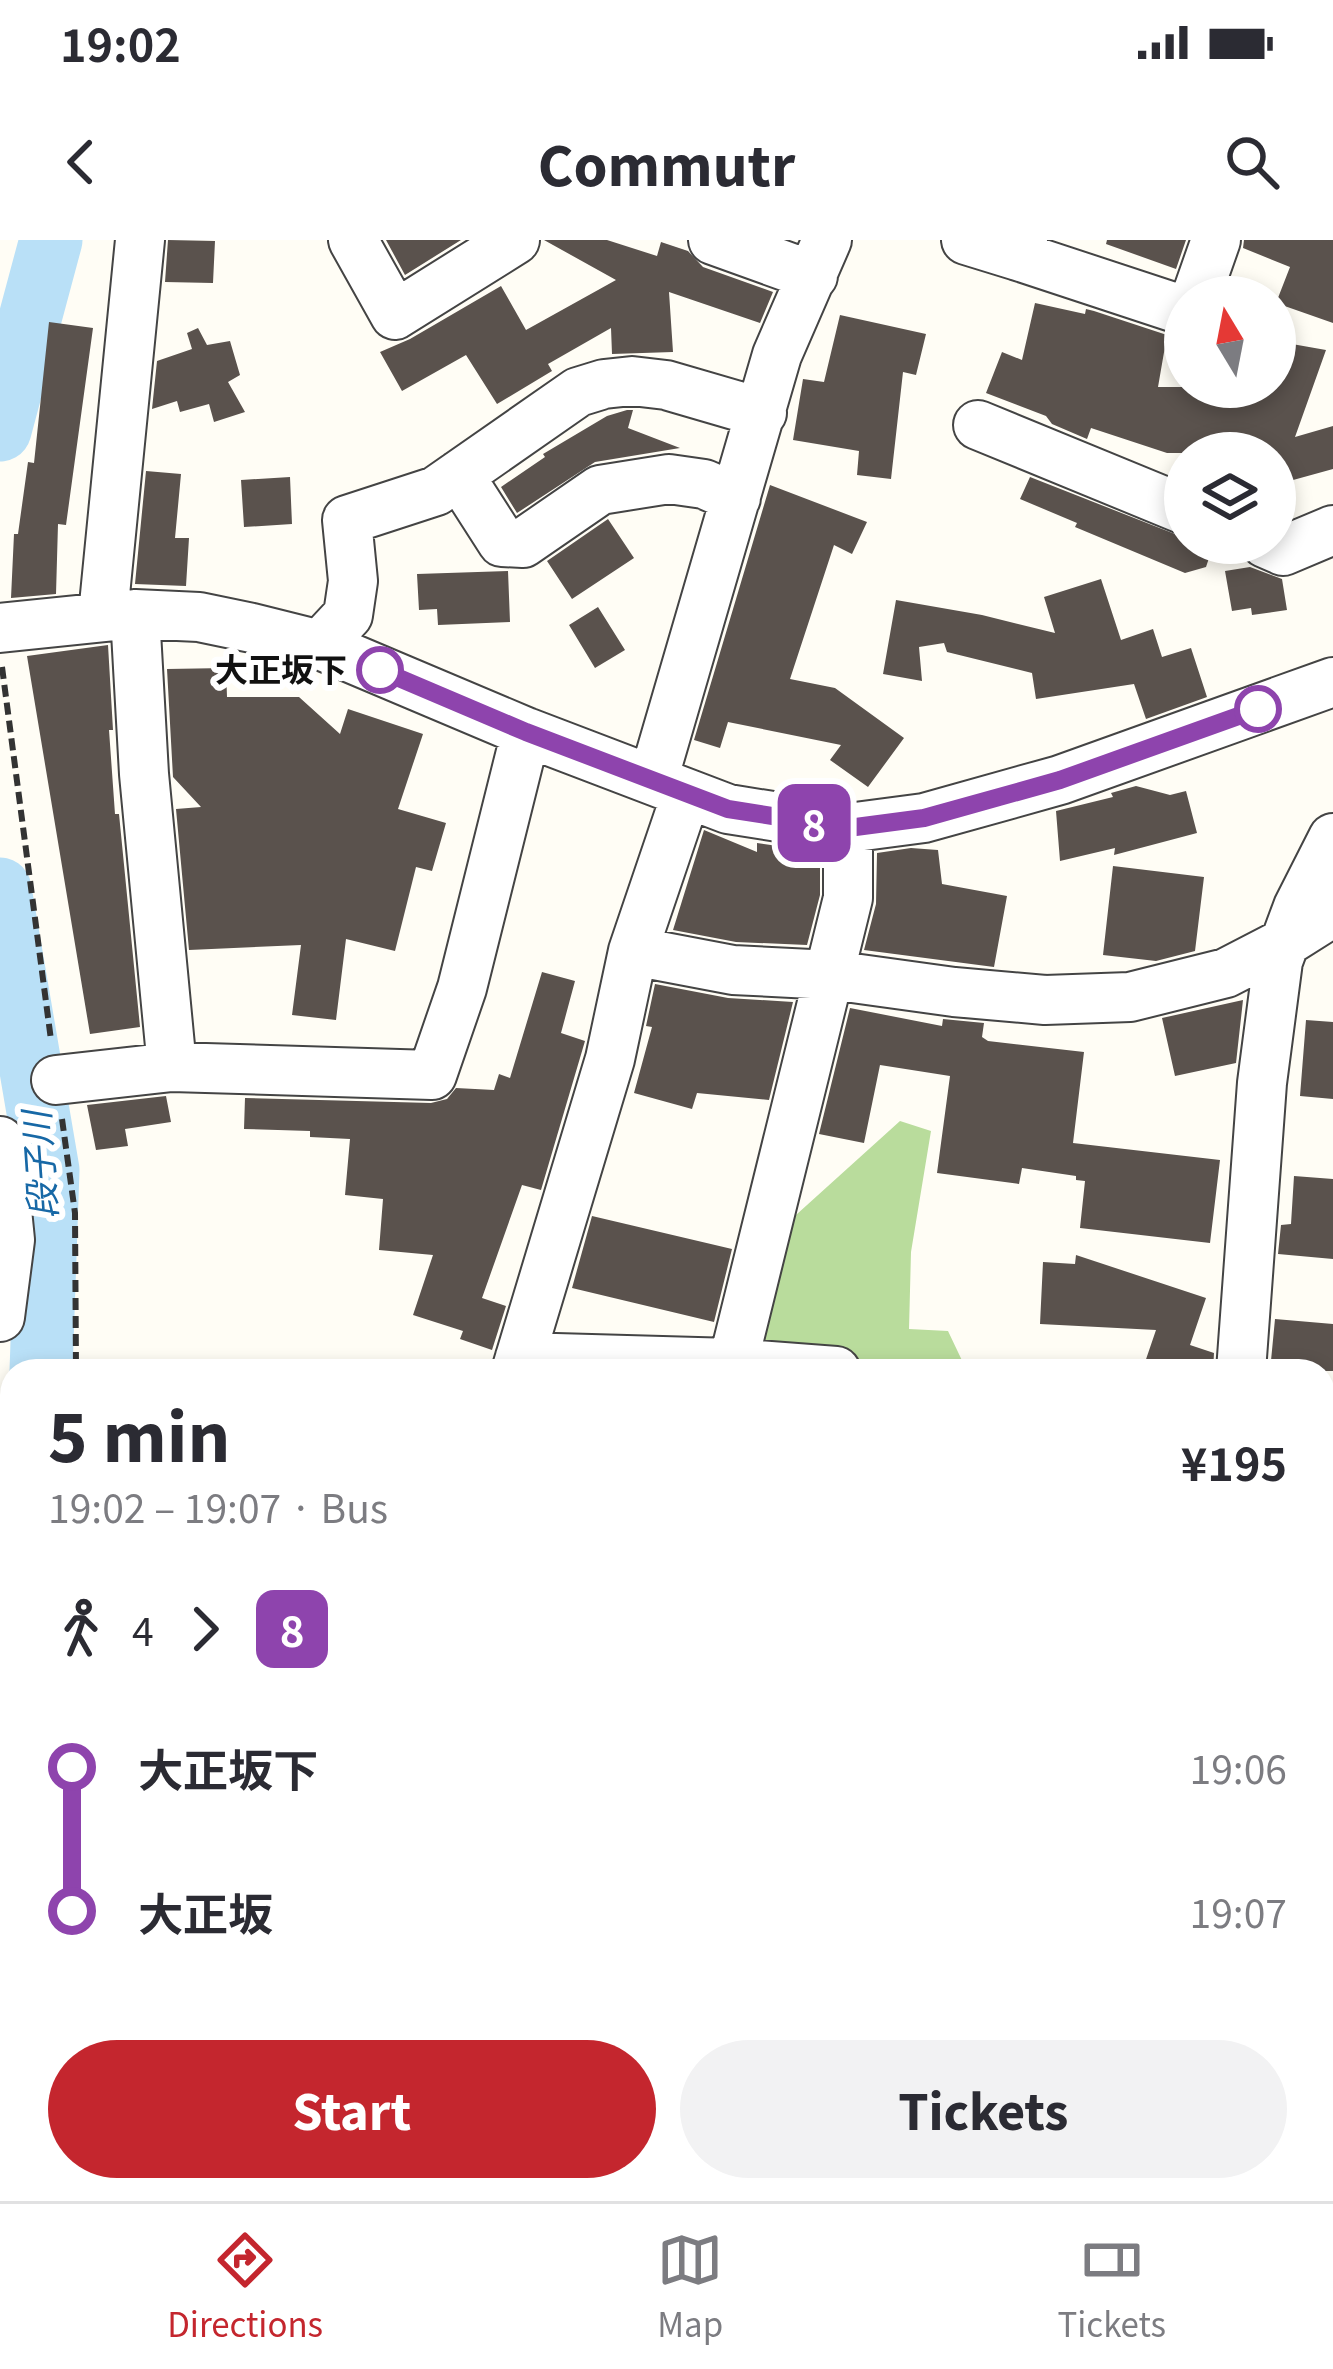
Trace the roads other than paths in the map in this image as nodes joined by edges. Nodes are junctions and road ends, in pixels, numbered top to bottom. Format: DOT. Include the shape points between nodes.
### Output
graph roads {
  1 [pos="140,240"];
  2 [pos="353,240"];
  3 [pos="515,240"];
  4 [pos="713,240"];
  5 [pos="966,240"];
  6 [pos="1216,240"];
  7 [pos="1020,248"];
  8 [pos="820,258"];
  9 [pos="1203,276"];
  10 [pos="1164,303"];
  11 [pos="762,413"];
  12 [pos="978,425"];
  13 [pos="459,475"];
  14 [pos="736,498"];
  15 [pos="1164,501"];
  16 [pos="1333,530"];
  17 [pos="1296,545"];
  18 [pos="119,614"];
  19 [pos="0,628"];
  20 [pos="320,645"];
  21 [pos="1333,682"];
  22 [pos="526,732"];
  23 [pos="670,788"];
  24 [pos="848,828"];
  25 [pos="1333,838"];
  26 [pos="1333,912"];
  27 [pos="1284,944"];
  28 [pos="633,951"];
  29 [pos="831,975"];
  30 [pos="172,1067"];
  31 [pos="56,1080"];
  32 [pos="0,1141"];
  33 [pos="0,1317"];
  34 [pos="520,1359"];
  35 [pos="734,1359"];
  36 [pos="1242,1359"];
  1 -- 18 [label="street"];
  2 -- 3 [label="street" via="395,315"];
  4 -- 8 [label="street"];
  5 -- 7 [label="street"];
  6 -- 9 [label="street"];
  7 -- 10 [label="street"];
  8 -- 11 [label="street" via="777,355"];
  11 -- 13 [label="street" via="666,385 604,384 578,392"];
  11 -- 14 [label="street"];
  12 -- 15 [label="street"];
  13 -- 14 [label="street" via="502,542 523,543 600,490 669,479"];
  13 -- 20 [label="street" via="436,491 346,520 348,616"];
  14 -- 23 [label="street"];
  16 -- 17 [label="street"];
  18 -- 19 [label="street"];
  18 -- 20 [label="street" via="199,617"];
  18 -- 30 [label="street" via="144,774"];
  20 -- 22 [label="street"];
  21 -- 24 [label="street" via="1060,780 924,818"];
  22 -- 23 [label="street"];
  22 -- 30 [label="street" via="432,1075"];
  23 -- 24 [label="street" via="728,809"];
  23 -- 28 [label="street"];
  24 -- 29 [label="street" via="848,898"];
  25 -- 27 [label="street"];
  26 -- 27 [label="street"];
  27 -- 29 [label="street" via="1226,973 1130,998 1045,1000"];
  27 -- 36 [label="street" via="1266,1045"];
  28 -- 29 [label="street" via="733,970"];
  28 -- 34 [label="street" via="610,1059"];
  29 -- 35 [label="street"];
  30 -- 31 [label="street"];
  32 -- 33 [label="street" via="10,1240"];
}
